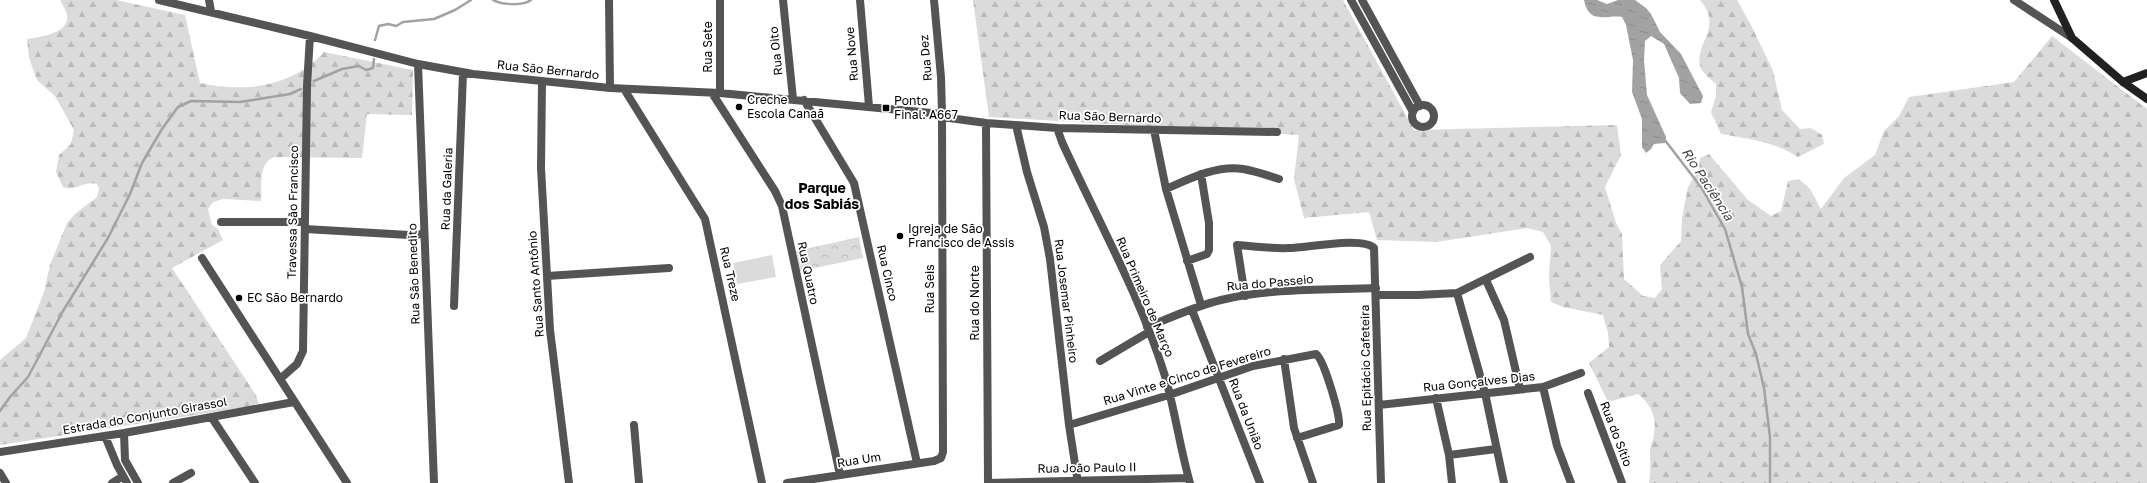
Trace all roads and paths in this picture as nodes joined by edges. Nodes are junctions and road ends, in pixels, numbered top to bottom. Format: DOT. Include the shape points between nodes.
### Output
graph roads {
  1 [pos="159,0"];
  2 [pos="209,0"];
  3 [pos="609,0"];
  4 [pos="720,0"];
  5 [pos="783,0"];
  6 [pos="860,0"];
  7 [pos="934,0"];
  8 [pos="1351,0"];
  9 [pos="1362,0"];
  10 [pos="2014,0"];
  11 [pos="2054,0"];
  12 [pos="211,11"];
  13 [pos="310,36"];
  14 [pos="2072,38"];
  15 [pos="418,64"];
  16 [pos="463,73"];
  17 [pos="2147,73"];
  18 [pos="542,82"];
  19 [pos="2124,82"];
  20 [pos="610,88"];
  21 [pos="624,89"];
  22 [pos="716,93"];
  23 [pos="793,99"];
  24 [pos="2147,99"];
  25 [pos="804,100"];
  26 [pos="869,106"];
  27 [pos="1420,106"];
  28 [pos="1413,112"];
  29 [pos="942,115"];
  30 [pos="986,123"];
  31 [pos="1016,125"];
  32 [pos="1057,128"];
  33 [pos="1154,130"];
  34 [pos="1277,132"];
  35 [pos="1201,174"];
  36 [pos="1279,179"];
  37 [pos="1166,189"];
  38 [pos="221,222"];
  39 [pos="305,226"];
  40 [pos="424,234"];
  41 [pos="1530,257"];
  42 [pos="202,258"];
  43 [pos="1187,261"];
  44 [pos="669,268"];
  45 [pos="546,276"];
  46 [pos="1486,280"];
  47 [pos="1376,292"];
  48 [pos="1457,293"];
  49 [pos="1245,296"];
  50 [pos="1202,305"];
  51 [pos="454,306"];
  52 [pos="1192,310"];
  53 [pos="1148,330"];
  54 [pos="1284,359"];
  55 [pos="1100,361"];
  56 [pos="1581,373"];
  57 [pos="1219,377"];
  58 [pos="280,379"];
  59 [pos="1543,387"];
  60 [pos="1520,389"];
  61 [pos="1486,392"];
  62 [pos="1588,393"];
  63 [pos="1169,395"];
  64 [pos="1436,398"];
  65 [pos="294,402"];
  66 [pos="1379,405"];
  67 [pos="212,418"];
  68 [pos="634,425"];
  69 [pos="1068,425"];
  70 [pos="124,434"];
  71 [pos="105,436"];
  72 [pos="1297,438"];
  73 [pos="1496,449"];
  74 [pos="0,452"];
  75 [pos="1449,455"];
  76 [pos="934,461"];
  77 [pos="917,463"];
  78 [pos="0,473"];
  79 [pos="191,473"];
  80 [pos="840,475"];
  81 [pos="125,480"];
  82 [pos="1189,480"];
  83 [pos="1077,482"];
  84 [pos="6,483"];
  85 [pos="112,483"];
  86 [pos="138,483"];
  87 [pos="174,483"];
  88 [pos="255,483"];
  89 [pos="347,483"];
  90 [pos="434,483"];
  91 [pos="569,483"];
  92 [pos="639,483"];
  93 [pos="762,483"];
  94 [pos="787,483"];
  95 [pos="988,483"];
  96 [pos="1260,483"];
  97 [pos="1313,483"];
  98 [pos="1381,483"];
  99 [pos="1452,483"];
  100 [pos="1504,483"];
  101 [pos="1571,483"];
  102 [pos="1622,483"];
  1 -- 12 [label="street, Rua São Bernardo"];
  2 -- 12 [label="street"];
  3 -- 20 [label="street"];
  4 -- 22 [label="street, Rua Sete"];
  5 -- 23 [label="street, Rua Oito"];
  6 -- 26 [label="street, Rua Nove"];
  7 -- 29 [label="street, Rua Dez"];
  8 -- 28 [label="street"];
  9 -- 27 [label="street"];
  10 -- 14 [label="street"];
  11 -- 14 [label="street"];
  12 -- 13 [label="street, Rua São Bernardo"];
  13 -- 15 [label="street, Rua São Bernardo"];
  13 -- 39 [label="street, Travessa São Francisco"];
  14 -- 19 [label="street"];
  15 -- 16 [label="street, Rua São Bernardo"];
  15 -- 40 [label="street, Rua São Benedito"];
  16 -- 18 [label="street, Rua São Bernardo"];
  16 -- 51 [label="street, Rua da Galeria"];
  17 -- 19 [label="street"];
  18 -- 20 [label="street, Rua São Bernardo"];
  18 -- 45 [label="street, Rua Santo Antônio" via="541,168"];
  19 -- 24 [label="street"];
  20 -- 21 [label="street, Rua São Bernardo"];
  21 -- 22 [label="street, Rua São Bernardo"];
  21 -- 93 [label="street, Rua Treze" via="705,219"];
  22 -- 23 [label="street, Rua São Bernardo"];
  22 -- 80 [label="street, Rua Quatro" via="782,206"];
  23 -- 25 [label="street, Rua São Bernardo"];
  25 -- 26 [label="street, Rua São Bernardo"];
  25 -- 77 [label="street, Rua Cinco" via="854,182"];
  26 -- 29 [label="street, Rua São Bernardo"];
  27 -- 28 [label="street"];
  27 -- 28 [label="street" via="1426,106 1432,111 1434,115 1431,123 1424,127 1416,124 1413,121"];
  29 -- 30 [label="street, Rua São Bernardo"];
  29 -- 76 [label="street, Rua Seis" via="943,452 941,458"];
  30 -- 31 [label="street, Rua São Bernardo"];
  30 -- 95 [label="street, Rua do Norte"];
  31 -- 32 [label="street, Rua São Bernardo"];
  31 -- 69 [label="street, Rua Josemar Pinheiro" via="1044,226"];
  32 -- 33 [label="street, Rua São Bernardo"];
  32 -- 53 [label="street, Rua Primeiro de Março"];
  33 -- 34 [label="street, Rua São Bernardo"];
  33 -- 37 [label="street"];
  35 -- 36 [label="street" via="1242,168"];
  35 -- 37 [label="street"];
  35 -- 43 [label="street" via="1209,250 1207,254"];
  37 -- 43 [label="street"];
  38 -- 39 [label="street"];
  39 -- 40 [label="street" via="409,235"];
  39 -- 58 [label="street, Travessa São Francisco" via="303,351 296,364"];
  40 -- 90 [label="street, Rua São Benedito"];
  41 -- 46 [label="street, Rua do Passeio"];
  42 -- 58 [label="street"];
  43 -- 50 [label="street"];
  44 -- 45 [label="street"];
  45 -- 91 [label="street, Rua Santo Antônio"];
  46 -- 48 [label="street, Rua do Passeio"];
  46 -- 60 [label="street" via="1507,331"];
  47 -- 48 [label="street, Rua do Passeio" via="1418,296"];
  47 -- 49 [label="street, Rua do Passeio"];
  47 -- 49 [label="street, Rua Epitácio Cafeteira" via="1375,252 1372,246 1322,245 1289,248 1237,245"];
  47 -- 66 [label="street, Rua Epitácio Cafeteira"];
  48 -- 61 [label="street"];
  49 -- 50 [label="street, Rua do Passeio"];
  50 -- 52 [label="street, Rua do Passeio"];
  52 -- 53 [label="street, Rua do Passeio"];
  52 -- 57 [label="street, Rua da União"];
  53 -- 55 [label="street, Rua do Passeio"];
  53 -- 63 [label="street, Rua Primeiro de Março"];
  54 -- 57 [label="street, Rua Vinte e Cinco de Fevereiro"];
  54 -- 72 [label="street"];
  54 -- 72 [label="street, Rua Vinte e Cinco de Fevereiro" via="1314,353 1319,356 1339,421 1339,425"];
  56 -- 59 [label="street, Rua Gonçalves Dias"];
  57 -- 63 [label="street, Rua Vinte e Cinco de Fevereiro"];
  57 -- 96 [label="street, Rua da União"];
  58 -- 65 [label="street"];
  59 -- 60 [label="street, Rua Gonçalves Dias"];
  59 -- 101 [label="street" via="1557,446"];
  60 -- 61 [label="street, Rua Gonçalves Dias"];
  61 -- 64 [label="street, Rua Gonçalves Dias"];
  61 -- 73 [label="street"];
  62 -- 102 [label="street, Rua do Sítio"];
  63 -- 69 [label="street, Rua Vinte e Cinco de Fevereiro"];
  63 -- 82 [label="street, Rua Primeiro de Março"];
  64 -- 66 [label="street, Rua Gonçalves Dias"];
  64 -- 75 [label="street"];
  65 -- 67 [label="street, Estrada do Conjunto Girassol"];
  65 -- 89 [label="street"];
  66 -- 98 [label="street, Rua Epitácio Cafeteira"];
  67 -- 70 [label="street, Estrada do Conjunto Girassol"];
  67 -- 88 [label="street"];
  68 -- 92 [label="street"];
  69 -- 83 [label="street, Rua Josemar Pinheiro"];
  70 -- 71 [label="street, Estrada do Conjunto Girassol"];
  70 -- 86 [label="street" via="125,460"];
  71 -- 74 [label="street, Estrada do Conjunto Girassol"];
  71 -- 81 [label="street"];
  72 -- 97 [label="street"];
  73 -- 75 [label="street"];
  73 -- 100 [label="street"];
  75 -- 99 [label="street"];
  76 -- 77 [label="street, Rua Um"];
  77 -- 80 [label="street, Rua Um"];
  78 -- 84 [label="street"];
  79 -- 87 [label="street"];
  80 -- 94 [label="street, Rua Um"];
  81 -- 85 [label="street"];
  82 -- 83 [label="street, Rua João Paulo II"];
  83 -- 95 [label="street, Rua João Paulo II"];
}
